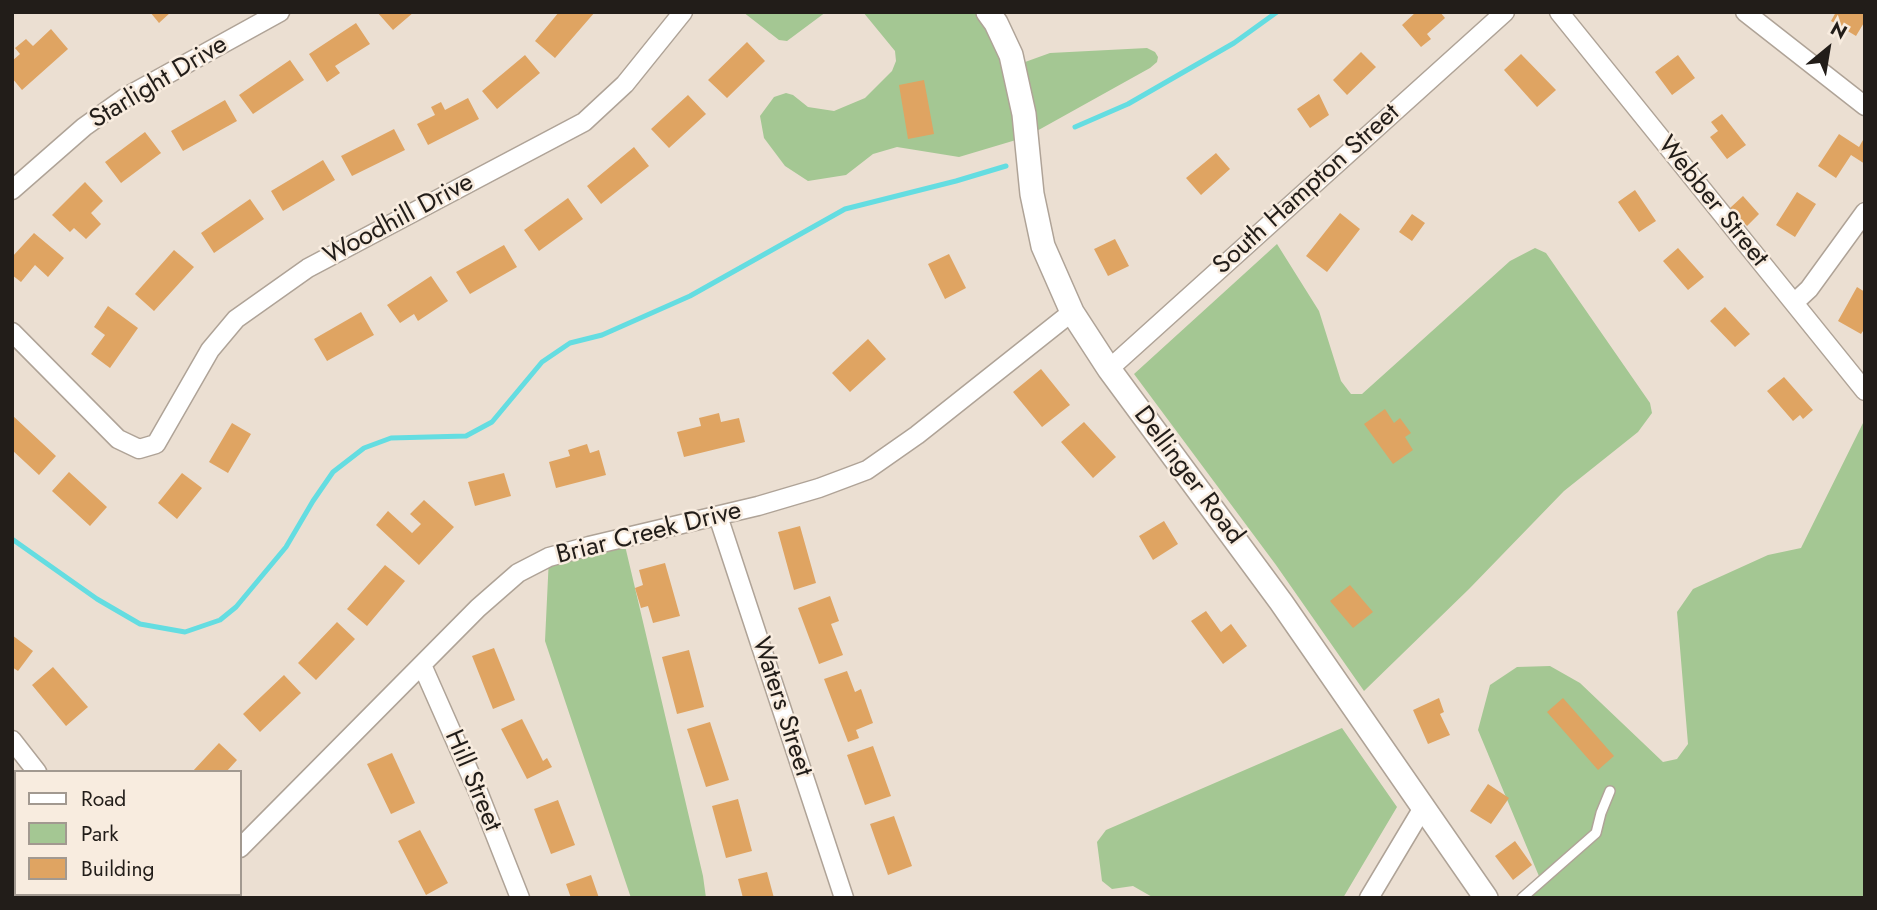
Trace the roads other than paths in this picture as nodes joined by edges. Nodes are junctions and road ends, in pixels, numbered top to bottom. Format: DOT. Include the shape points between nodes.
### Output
graph roads {
  1 [pos="683,12"];
  2 [pos="988,12"];
  3 [pos="1505,12"];
  4 [pos="1559,12"];
  5 [pos="1745,12"];
  6 [pos="276,13"];
  7 [pos="1865,106"];
  8 [pos="12,190"];
  9 [pos="1865,212"];
  10 [pos="1794,303"];
  11 [pos="1072,312"];
  12 [pos="12,332"];
  13 [pos="1109,369"];
  14 [pos="1865,391"];
  15 [pos="718,516"];
  16 [pos="422,665"];
  17 [pos="12,740"];
  18 [pos="35,770"];
  19 [pos="1610,791"];
  20 [pos="1424,806"];
  21 [pos="242,846"];
  22 [pos="520,898"];
  23 [pos="844,898"];
  24 [pos="1369,898"];
  25 [pos="1486,898"];
  26 [pos="1522,898"];
  1 -- 12 [label="street, Woodhill Drive" via="625,84 584,122 308,268 236,319 210,350 156,444 139,449 118,439"];
  2 -- 11 [label="street, Dellinger Road" via="1011,55 1043,246"];
  3 -- 13 [label="street, South Hampton Street"];
  4 -- 10 [label="street, Webber Street"];
  5 -- 7 [label="street"];
  6 -- 8 [label="street, Starlight Drive" via="126,97"];
  9 -- 10 [label="street"];
  10 -- 14 [label="street, Webber Street"];
  11 -- 13 [label="street, Dellinger Road"];
  11 -- 15 [label="street, Briar Creek Drive" via="867,470"];
  13 -- 20 [label="street, Dellinger Road" via="1266,580"];
  15 -- 16 [label="street, Briar Creek Drive" via="589,545 518,573"];
  15 -- 23 [label="street, Waters Street"];
  16 -- 21 [label="street, Briar Creek Drive"];
  16 -- 22 [label="street, Hill Street"];
  17 -- 18 [label="street"];
  19 -- 26 [label="lane" via="1596,833"];
  20 -- 24 [label="street"];
  20 -- 25 [label="street, Dellinger Road"];
}
